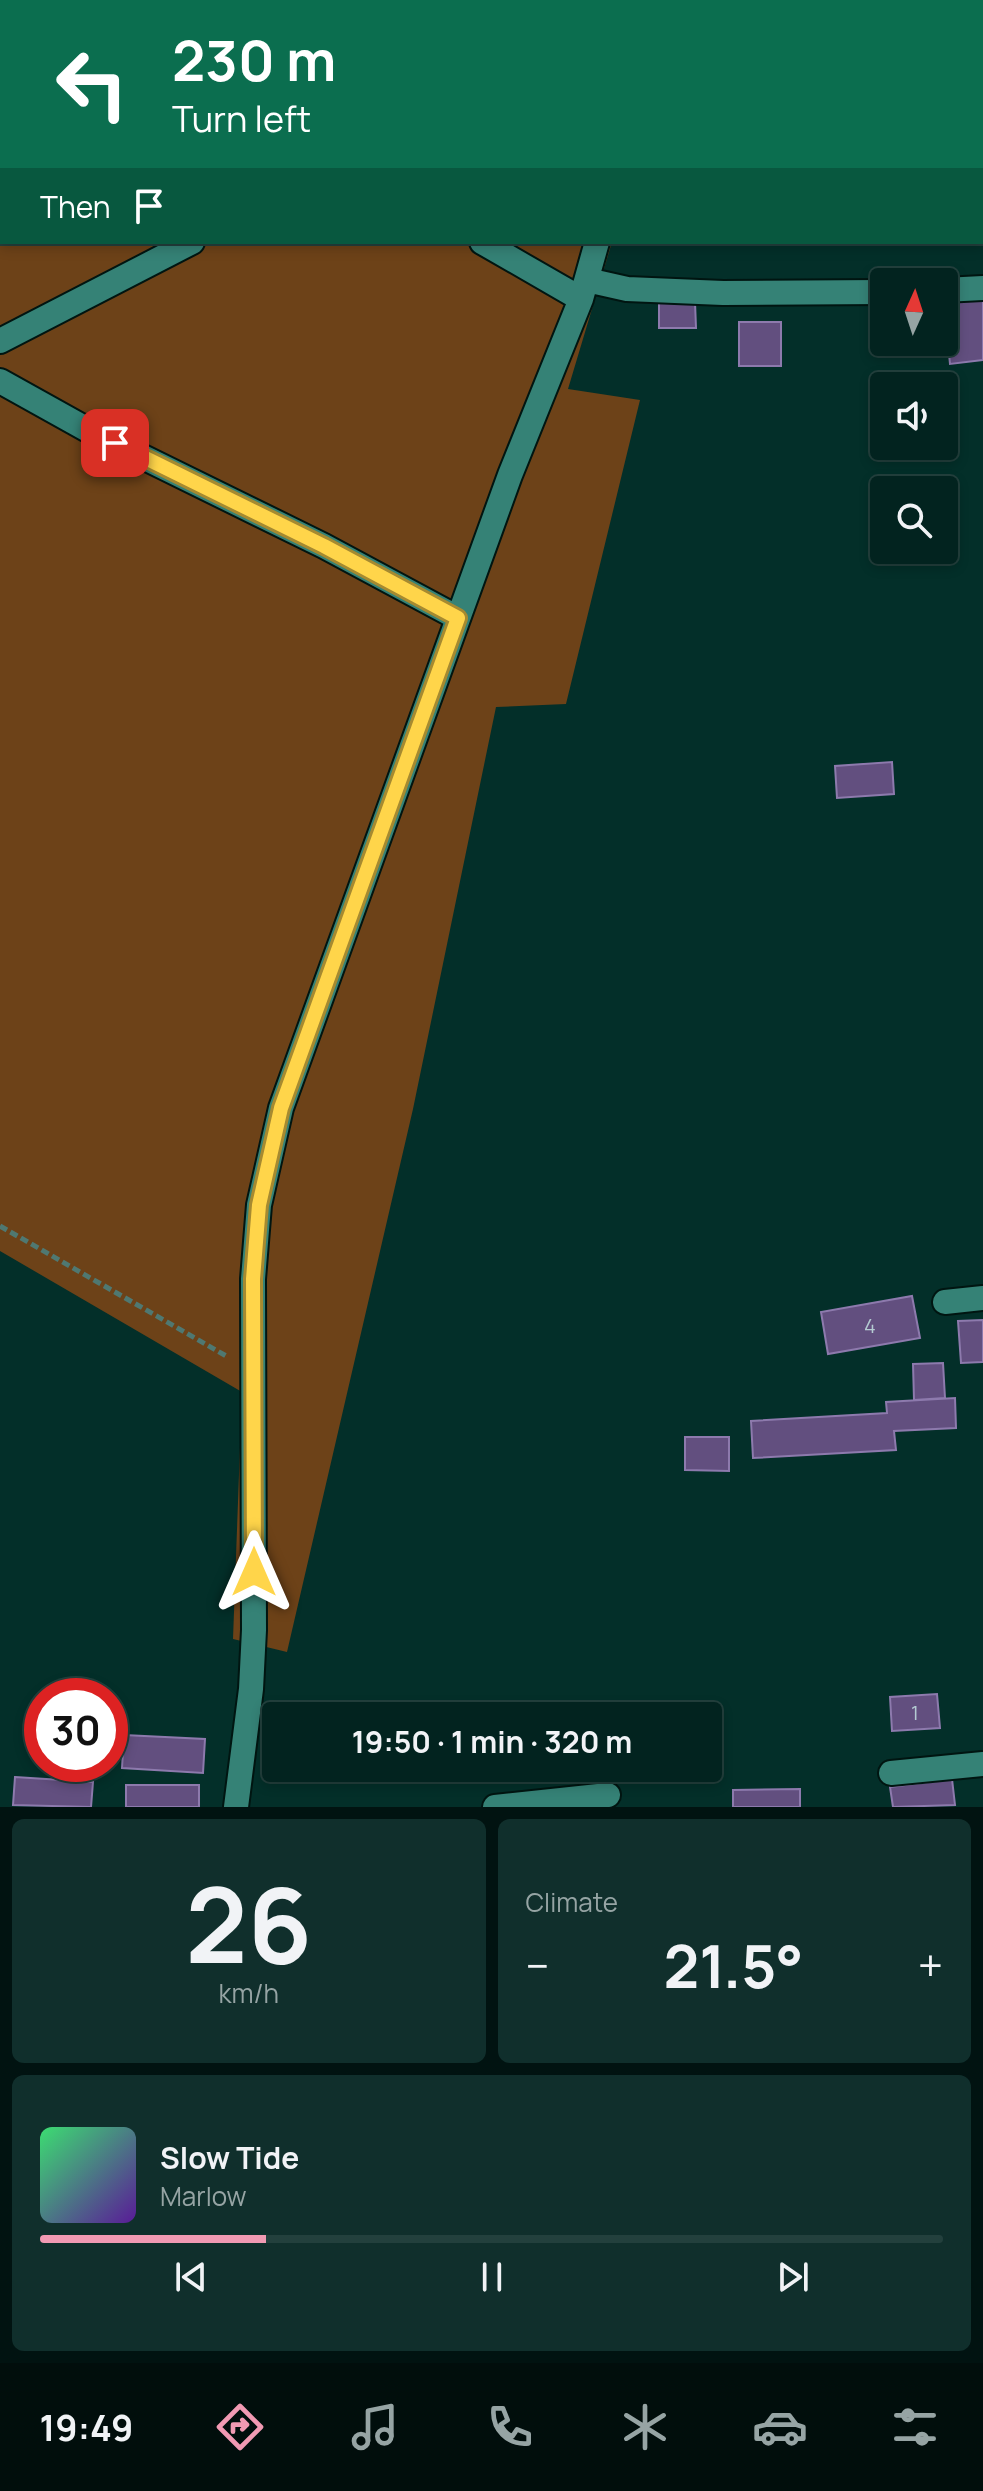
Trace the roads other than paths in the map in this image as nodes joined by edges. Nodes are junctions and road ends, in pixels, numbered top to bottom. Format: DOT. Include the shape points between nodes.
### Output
graph roads {
  1 [pos="188,244"];
  2 [pos="486,244"];
  3 [pos="596,244"];
  4 [pos="983,288"];
  5 [pos="958,289"];
  6 [pos="584,290"];
  7 [pos="870,292"];
  8 [pos="0,341"];
  9 [pos="0,381"];
  10 [pos="458,618"];
  11 [pos="983,1298"];
  12 [pos="945,1302"];
  13 [pos="983,1764"];
  14 [pos="891,1773"];
  15 [pos="608,1795"];
  16 [pos="236,1807"];
  17 [pos="495,1807"];
  1 -- 8 [label="street"];
  2 -- 6 [label="street"];
  3 -- 6 [label="street"];
  4 -- 5 [label="street"];
  6 -- 7 [label="street"];
  6 -- 10 [label="street"];
  9 -- 10 [label="street"];
  10 -- 16 [label="street" via="281,1108 259,1205 253,1279 254,1630"];
  11 -- 12 [label="street"];
  13 -- 14 [label="street"];
  15 -- 17 [label="street"];
}
